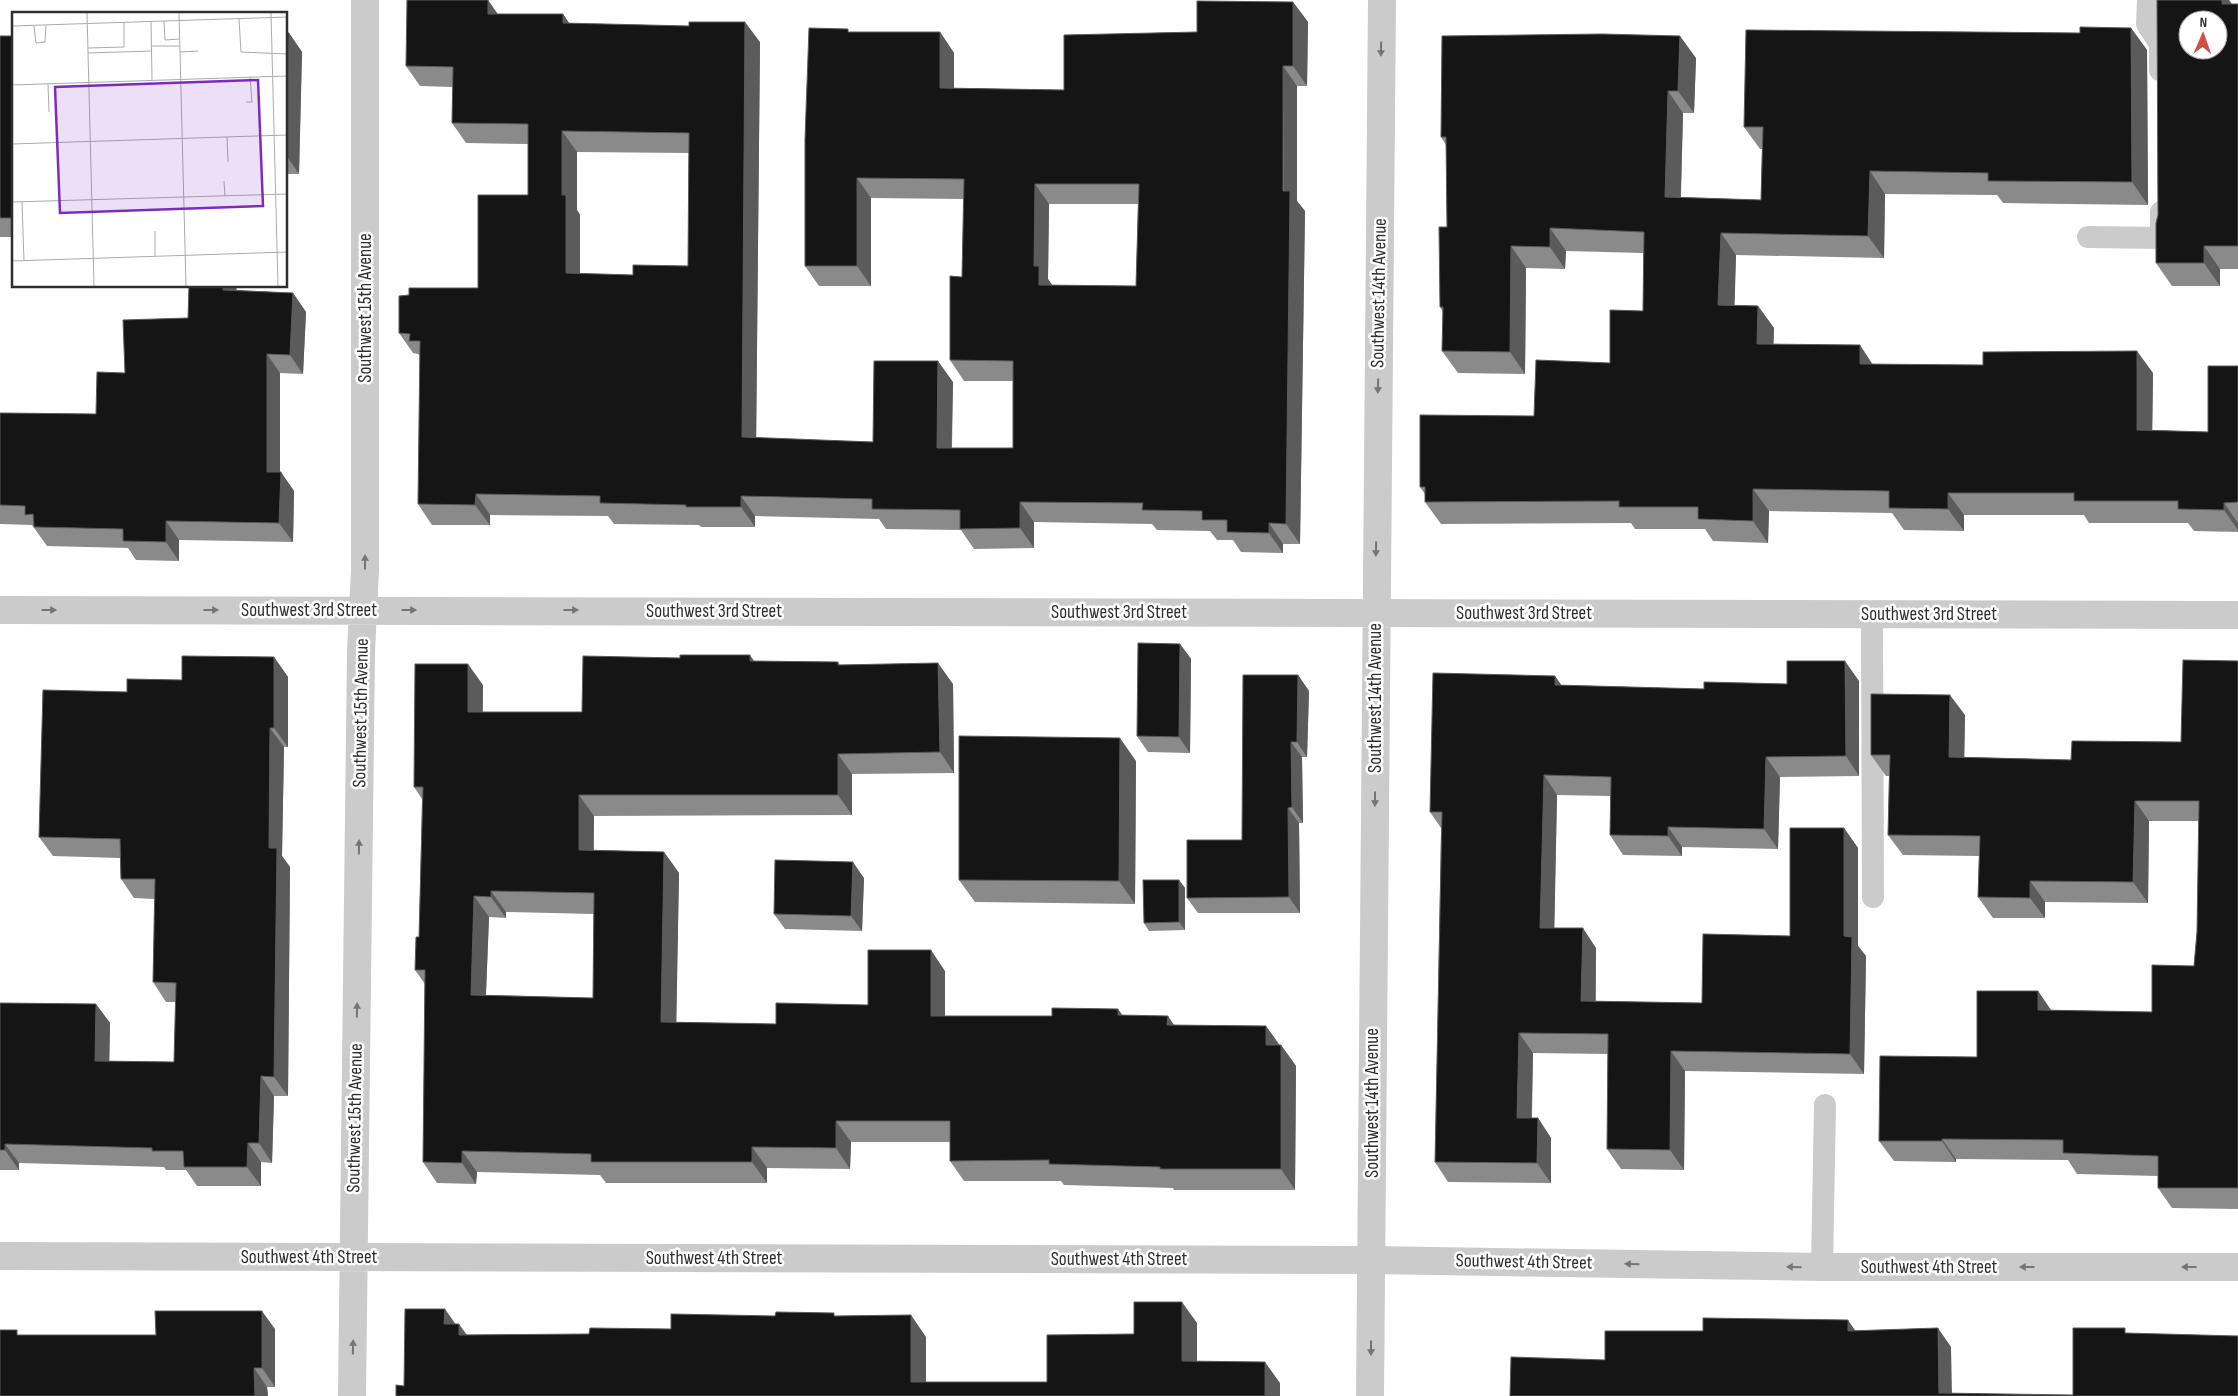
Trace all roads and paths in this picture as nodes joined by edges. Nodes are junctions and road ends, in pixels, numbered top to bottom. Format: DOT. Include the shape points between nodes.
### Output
graph roads {
  1 [pos="365,0"];
  2 [pos="1382,0"];
  3 [pos="2148,0"];
  4 [pos="2160,93"];
  5 [pos="2160,189"];
  6 [pos="2088,237"];
  7 [pos="0,610"];
  8 [pos="364,610"];
  9 [pos="1376,612"];
  10 [pos="1872,614"];
  11 [pos="2238,615"];
  12 [pos="1873,897"];
  13 [pos="1825,1105"];
  14 [pos="0,1256"];
  15 [pos="353,1256"];
  16 [pos="1372,1260"];
  17 [pos="1822,1267"];
  18 [pos="2238,1268"];
  19 [pos="352,1396"];
  20 [pos="1370,1396"];
  8 -- 1 [label="street, Southwest 15th Avenue, one-way"];
  2 -- 9 [label="street, Southwest 14th Avenue, one-way"];
  3 -- 4 [label="lane" via="2147,24 2160,44"];
  5 -- 6 [label="lane" via="2161,238"];
  7 -- 8 [label="street, Southwest 3rd Street, one-way"];
  8 -- 9 [label="street, Southwest 3rd Street, one-way"];
  15 -- 8 [label="street, Southwest 15th Avenue, one-way"];
  9 -- 10 [label="street, Southwest 3rd Street"];
  9 -- 16 [label="street, Southwest 14th Avenue, one-way"];
  10 -- 11 [label="street, Southwest 3rd Street"];
  10 -- 12 [label="lane"];
  13 -- 17 [label="lane"];
  14 -- 15 [label="street, Southwest 4th Street"];
  15 -- 16 [label="street, Southwest 4th Street"];
  19 -- 15 [label="street, Southwest 15th Avenue, one-way"];
  17 -- 16 [label="street, Southwest 4th Street, one-way"];
  16 -- 20 [label="street, Southwest 14th Avenue, one-way"];
  18 -- 17 [label="street, Southwest 4th Street, one-way"];
}
